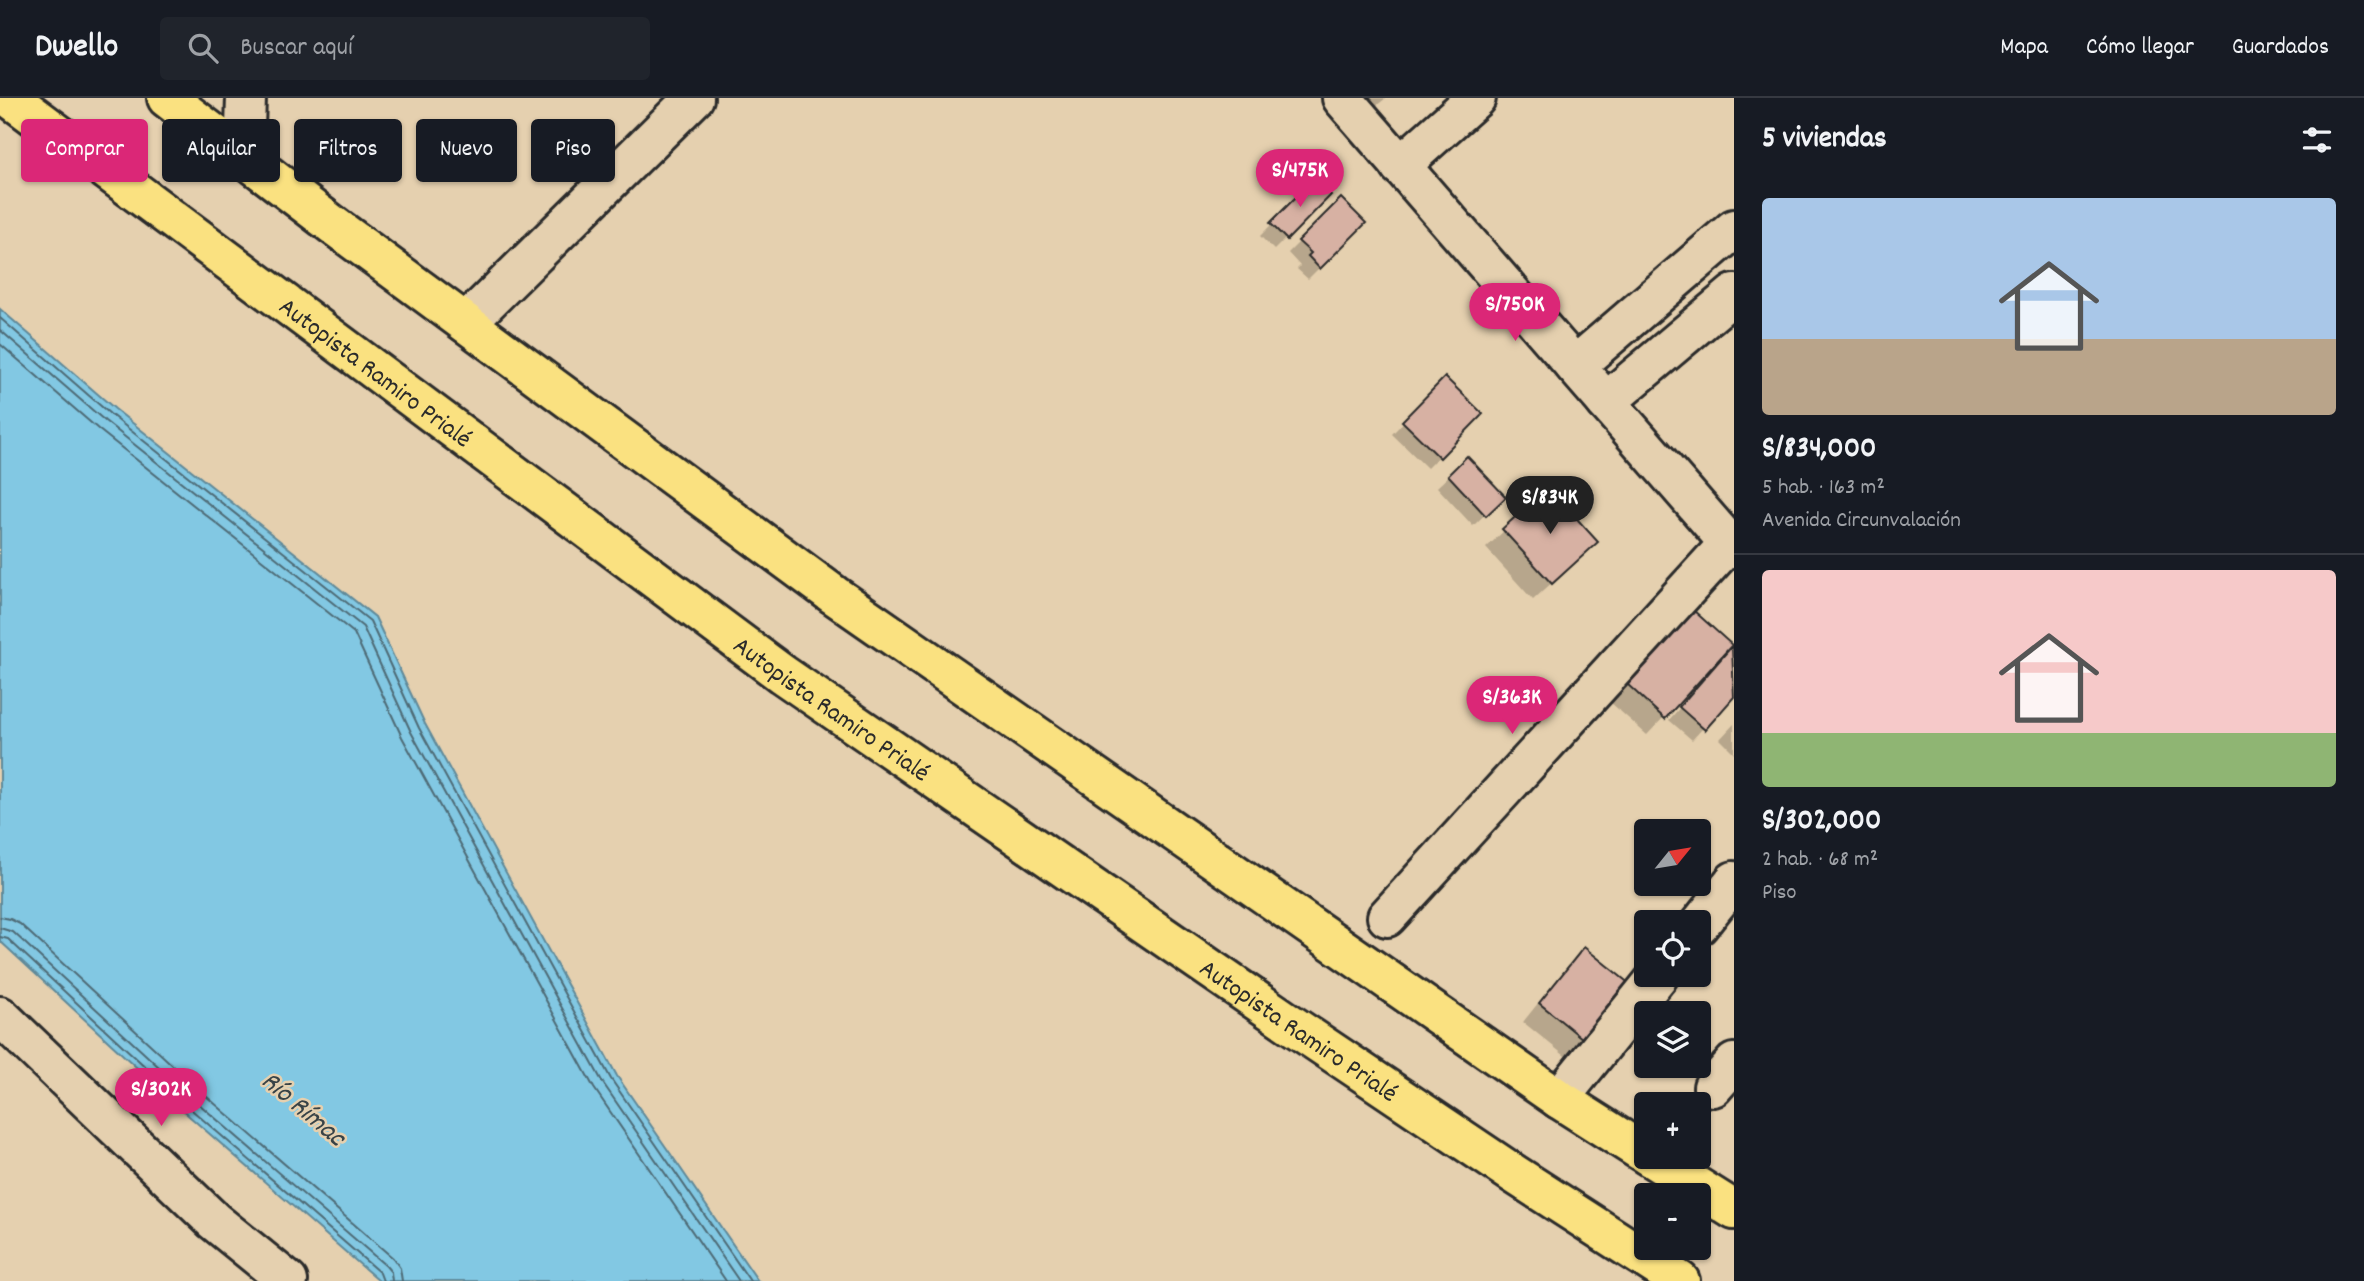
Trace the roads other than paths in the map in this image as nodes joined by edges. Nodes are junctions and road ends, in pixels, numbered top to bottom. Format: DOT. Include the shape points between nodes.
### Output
graph roads {
  1 [pos="10,98"];
  2 [pos="167,98"];
  3 [pos="246,98"];
  4 [pos="694,98"];
  5 [pos="1342,98"];
  6 [pos="1476,98"];
  7 [pos="194,119"];
  8 [pos="245,119"];
  9 [pos="1400,166"];
  10 [pos="277,182"];
  11 [pos="1734,229"];
  12 [pos="1734,294"];
  13 [pos="466,323"];
  14 [pos="1575,366"];
  15 [pos="1606,402"];
  16 [pos="1732,546"];
  17 [pos="1734,881"];
  18 [pos="1711,910"];
  19 [pos="1387,917"];
  20 [pos="1649,987"];
  21 [pos="0,1016"];
  22 [pos="1559,1099"];
  23 [pos="1634,1147"];
  24 [pos="1669,1169"];
  25 [pos="1734,1210"];
  26 [pos="288,1281"];
  27 [pos="1680,1281"];
  1 -- 27 [label="highway, Autopista Ramiro Prialé" via="782,674 1292,1025"];
  2 -- 7 [label="highway"];
  3 -- 8 [label="street"];
  4 -- 13 [label="street"];
  5 -- 9 [label="street"];
  6 -- 9 [label="street"];
  9 -- 14 [label="street"];
  10 -- 13 [label="highway"];
  11 -- 14 [label="street"];
  12 -- 15 [label="street"];
  13 -- 22 [label="highway" via="834,595"];
  14 -- 15 [label="street"];
  15 -- 16 [label="street"];
  16 -- 19 [label="street"];
  17 -- 18 [label="street"];
  20 -- 22 [label="street"];
  21 -- 26 [label="street" via="214,1221"];
  22 -- 23 [label="highway"];
  24 -- 25 [label="highway"];
}
